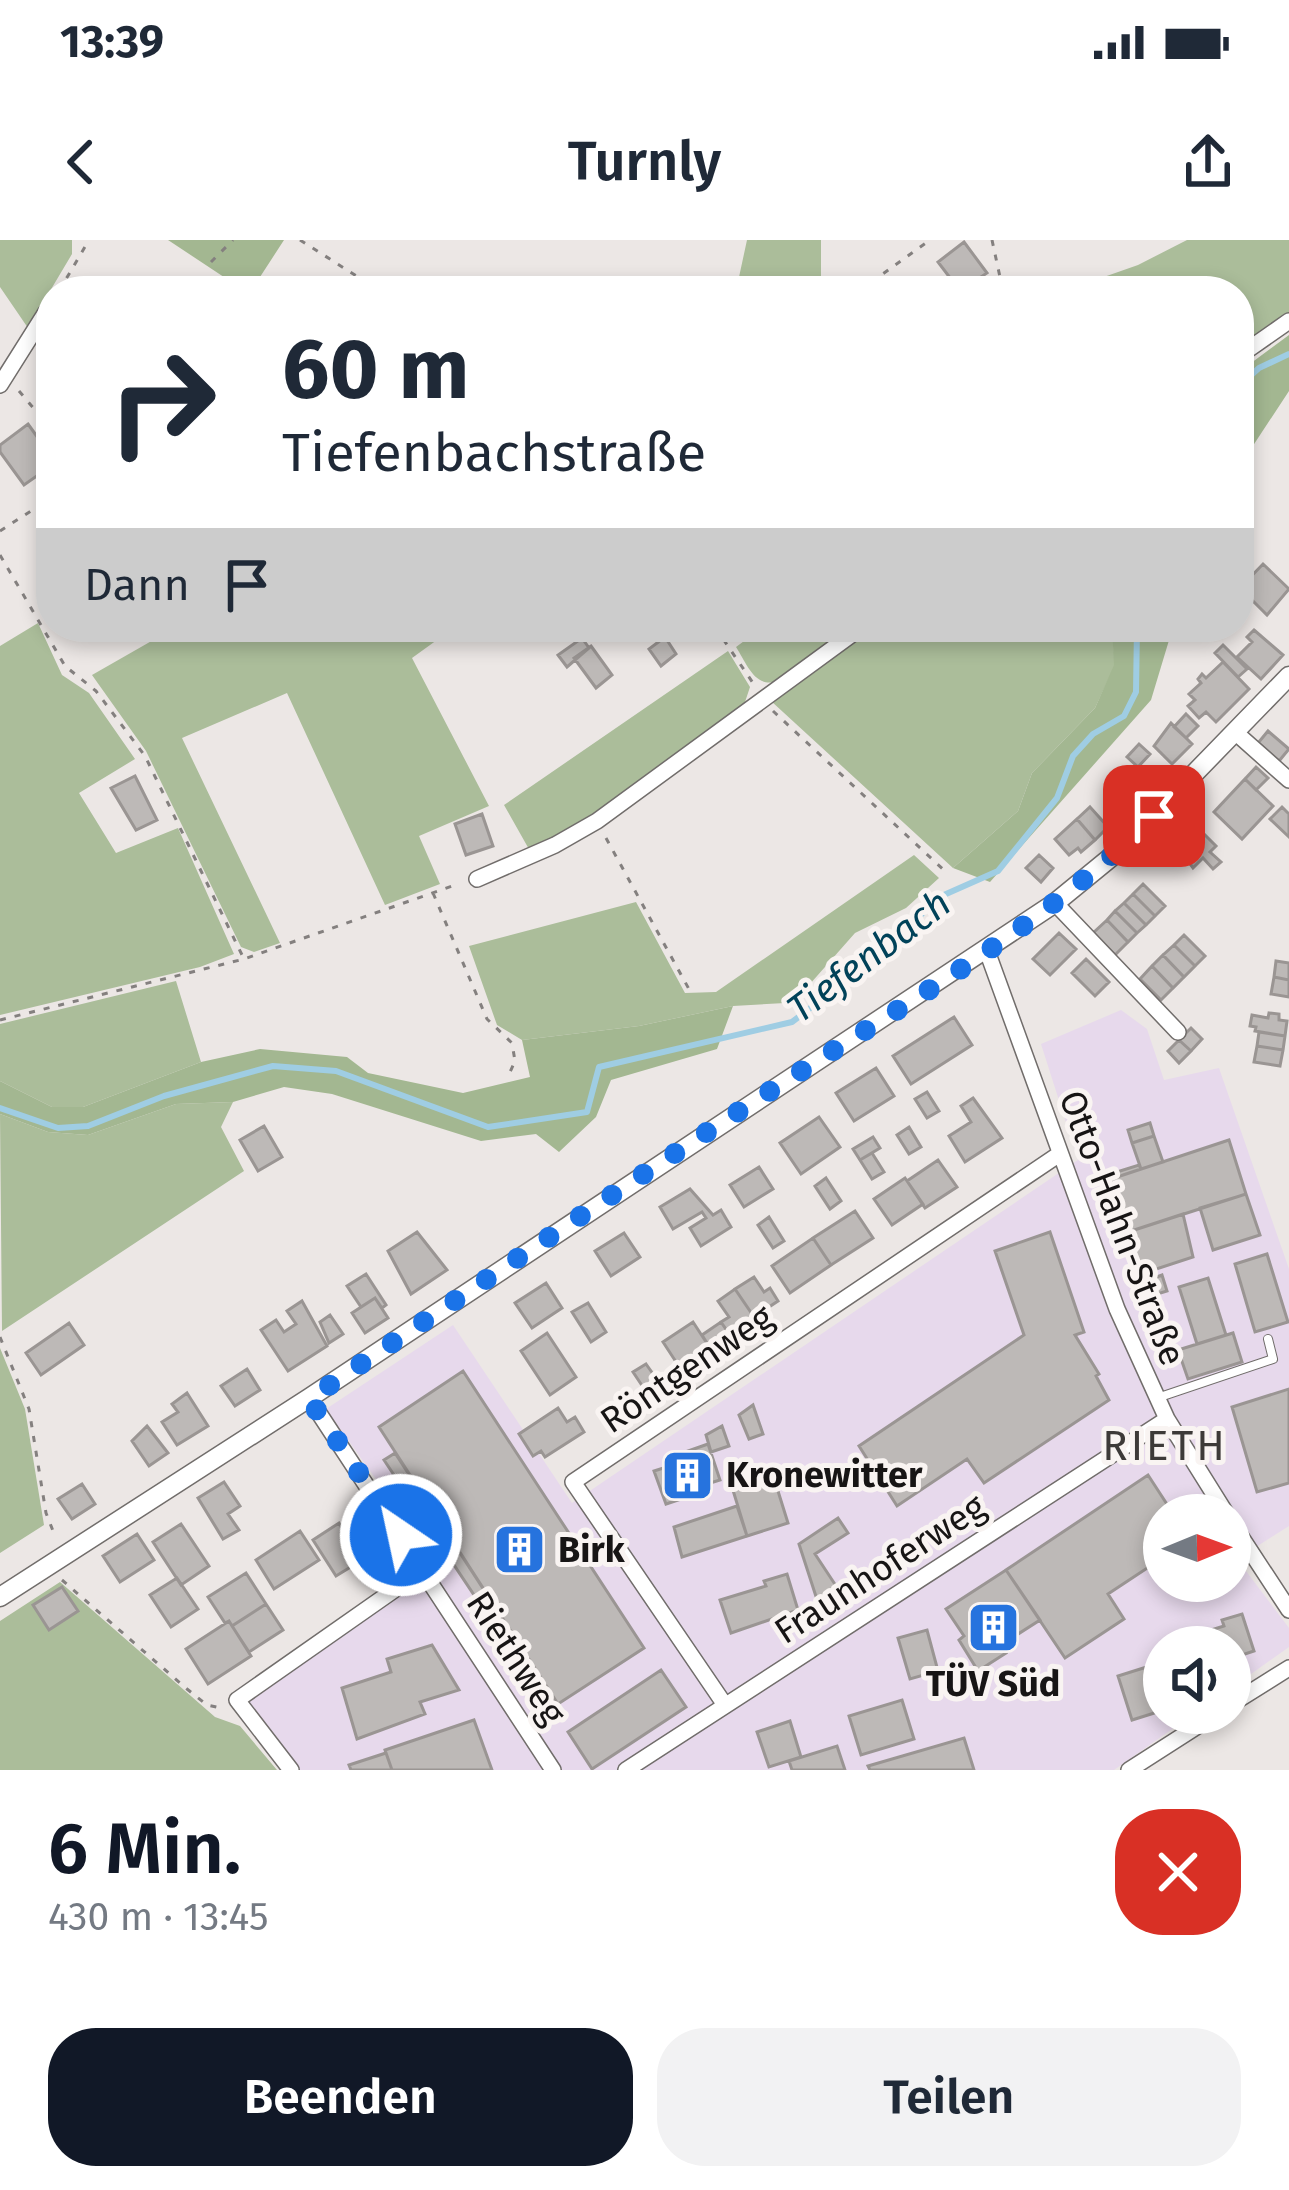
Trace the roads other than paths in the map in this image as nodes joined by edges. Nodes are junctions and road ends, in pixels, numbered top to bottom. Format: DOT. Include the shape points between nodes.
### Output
graph roads {
  1 [pos="1289,321"];
  2 [pos="36,329"];
  3 [pos="1254,346"];
  4 [pos="3,381"];
  5 [pos="841,642"];
  6 [pos="1289,676"];
  7 [pos="1235,732"];
  8 [pos="1289,780"];
  9 [pos="477,878"];
  10 [pos="1055,903"];
  11 [pos="987,951"];
  12 [pos="1178,1032"];
  13 [pos="1058,1155"];
  14 [pos="1268,1339"];
  15 [pos="1157,1397"];
  16 [pos="309,1399"];
  17 [pos="1167,1419"];
  18 [pos="1214,1494"];
  19 [pos="1251,1552"];
  20 [pos="424,1569"];
  21 [pos="0,1597"];
  22 [pos="1289,1610"];
  23 [pos="1289,1668"];
  24 [pos="1251,1692"];
  25 [pos="725,1705"];
  26 [pos="1185,1734"];
  27 [pos="291,1770"];
  28 [pos="553,1770"];
  29 [pos="626,1770"];
  30 [pos="1129,1770"];
  1 -- 3 [label="street"];
  2 -- 4 [label="street"];
  5 -- 9 [label="street" via="597,821"];
  6 -- 7 [label="street"];
  7 -- 8 [label="street"];
  7 -- 10 [label="street" via="1121,849"];
  10 -- 11 [label="street"];
  10 -- 12 [label="street"];
  11 -- 13 [label="street, Otto-Hahn-Straße"];
  11 -- 16 [label="street"];
  13 -- 15 [label="street, Otto-Hahn-Straße"];
  13 -- 25 [label="street, Röntgenweg" via="573,1482"];
  14 -- 15 [label="lane" via="1273,1359"];
  15 -- 17 [label="street, Otto-Hahn-Straße"];
  16 -- 20 [label="street, Riethweg"];
  16 -- 21 [label="street"];
  17 -- 18 [label="street, Otto-Hahn-Straße"];
  17 -- 25 [label="street, Fraunhoferweg"];
  19 -- 22 [label="street, Otto-Hahn-Straße"];
  20 -- 27 [label="street" via="237,1700"];
  20 -- 28 [label="street, Riethweg"];
  23 -- 24 [label="street"];
  25 -- 29 [label="street, Fraunhoferweg"];
  26 -- 30 [label="street"];
}
